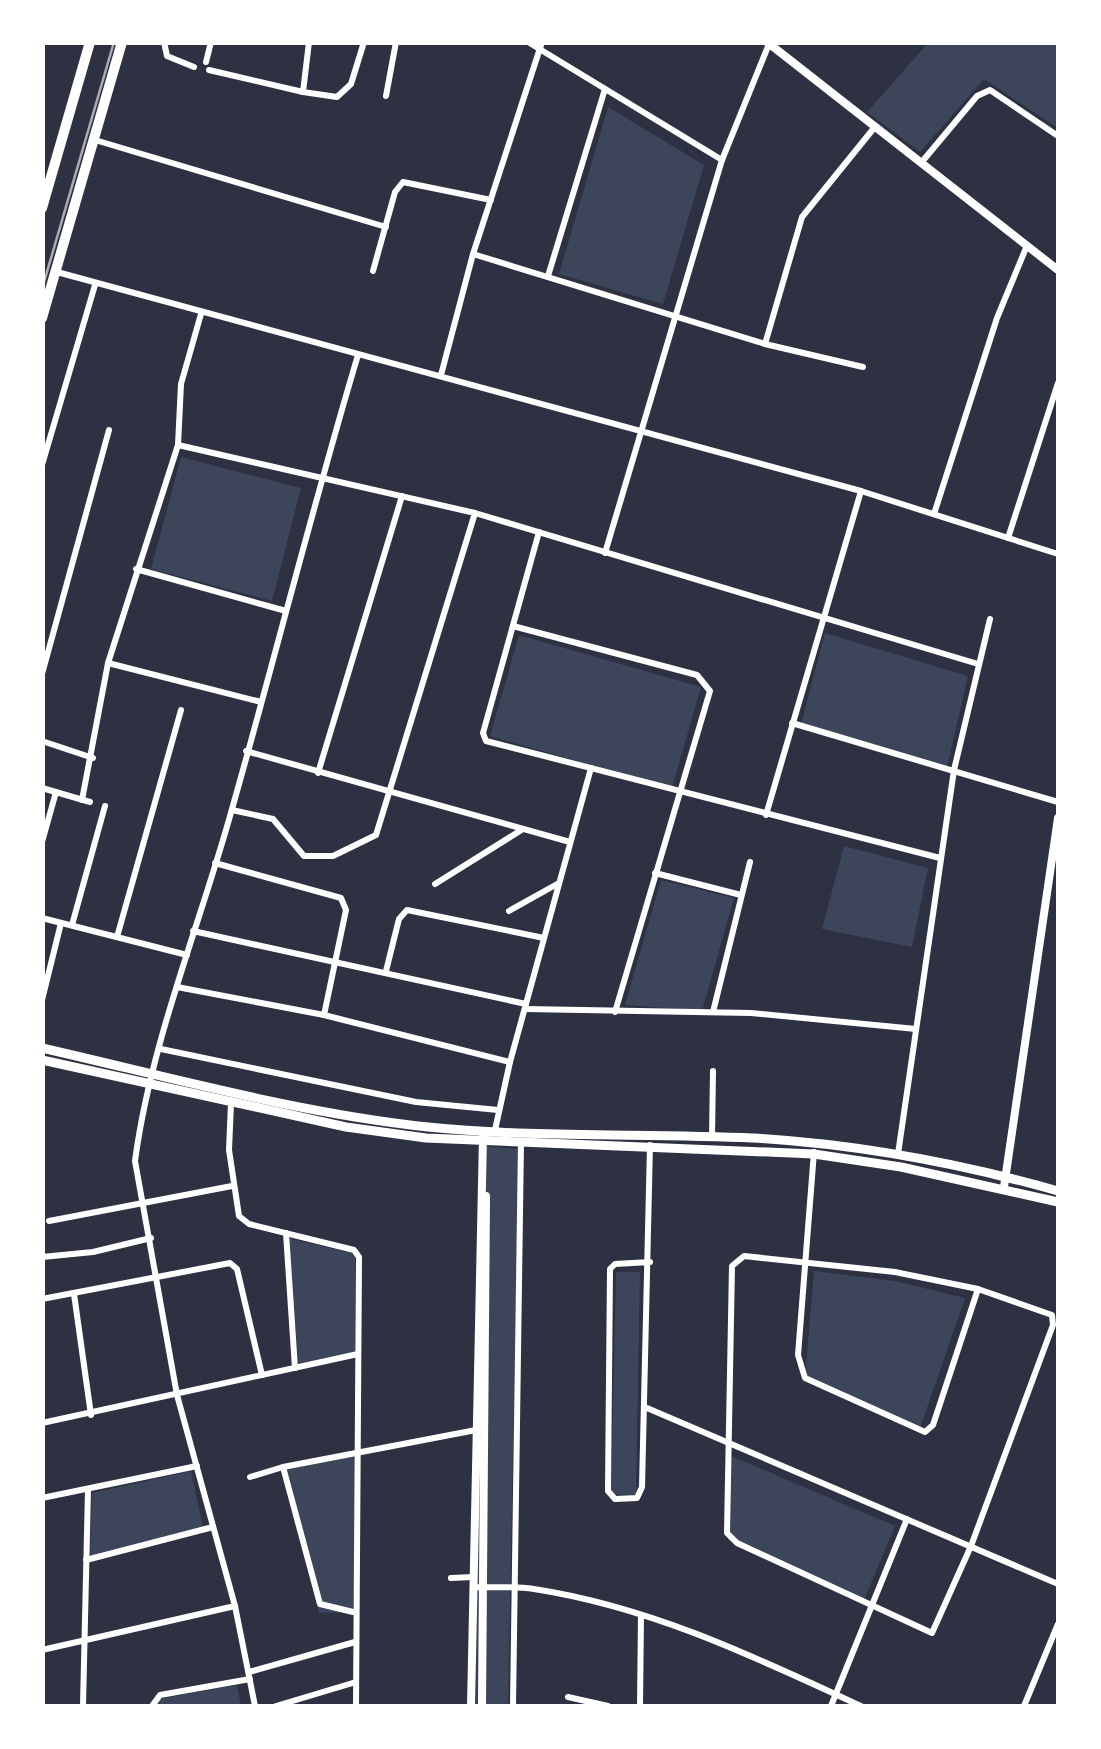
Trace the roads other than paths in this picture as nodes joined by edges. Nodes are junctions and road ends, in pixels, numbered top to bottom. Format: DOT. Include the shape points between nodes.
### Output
graph roads {
  1 [pos="90,42"];
  2 [pos="122,42"];
  3 [pos="164,42"];
  4 [pos="212,42"];
  5 [pos="309,42"];
  6 [pos="364,42"];
  7 [pos="396,42"];
  8 [pos="528,42"];
  9 [pos="768,43"];
  10 [pos="541,46"];
  11 [pos="194,68"];
  12 [pos="605,88"];
  13 [pos="303,92"];
  14 [pos="386,96"];
  15 [pos="874,128"];
  16 [pos="1058,136"];
  17 [pos="94,140"];
  18 [pos="722,160"];
  19 [pos="920,164"];
  20 [pos="491,200"];
  21 [pos="42,208"];
  22 [pos="386,226"];
  23 [pos="1026,248"];
  24 [pos="473,254"];
  25 [pos="1058,270"];
  26 [pos="373,271"];
  27 [pos="55,272"];
  28 [pos="548,276"];
  29 [pos="95,284"];
  30 [pos="202,314"];
  31 [pos="678,315"];
  32 [pos="42,318"];
  33 [pos="766,344"];
  34 [pos="358,354"];
  35 [pos="864,366"];
  36 [pos="441,375"];
  37 [pos="1058,383"];
  38 [pos="109,430"];
  39 [pos="643,431"];
  40 [pos="178,445"];
  41 [pos="42,465"];
  42 [pos="322,477"];
  43 [pos="860,491"];
  44 [pos="402,496"];
  45 [pos="474,514"];
  46 [pos="934,514"];
  47 [pos="539,532"];
  48 [pos="1008,538"];
  49 [pos="604,553"];
  50 [pos="1058,554"];
  51 [pos="136,570"];
  52 [pos="286,611"];
  53 [pos="824,617"];
  54 [pos="990,619"];
  55 [pos="514,626"];
  56 [pos="108,663"];
  57 [pos="978,664"];
  58 [pos="42,674"];
  59 [pos="261,702"];
  60 [pos="182,710"];
  61 [pos="792,723"];
  62 [pos="42,741"];
  63 [pos="246,752"];
  64 [pos="93,758"];
  65 [pos="591,768"];
  66 [pos="954,770"];
  67 [pos="318,773"];
  68 [pos="42,788"];
  69 [pos="56,792"];
  70 [pos="390,792"];
  71 [pos="680,792"];
  72 [pos="1058,802"];
  73 [pos="105,806"];
  74 [pos="232,810"];
  75 [pos="766,815"];
  76 [pos="1058,818"];
  77 [pos="523,829"];
  78 [pos="42,842"];
  79 [pos="570,842"];
  80 [pos="940,858"];
  81 [pos="750,862"];
  82 [pos="215,863"];
  83 [pos="1055,867"];
  84 [pos="655,873"];
  85 [pos="559,883"];
  86 [pos="435,884"];
  87 [pos="742,895"];
  88 [pos="509,911"];
  89 [pos="42,918"];
  90 [pos="60,923"];
  91 [pos="72,926"];
  92 [pos="194,931"];
  93 [pos="117,937"];
  94 [pos="544,938"];
  95 [pos="187,954"];
  96 [pos="336,959"];
  97 [pos="386,971"];
  98 [pos="178,987"];
  99 [pos="42,1000"];
  100 [pos="525,1006"];
  101 [pos="615,1012"];
  102 [pos="713,1012"];
  103 [pos="324,1015"];
  104 [pos="916,1029"];
  105 [pos="42,1048"];
  106 [pos="161,1049"];
  107 [pos="42,1060"];
  108 [pos="510,1062"];
  109 [pos="713,1071"];
  110 [pos="154,1073"];
  111 [pos="151,1085"];
  112 [pos="231,1102"];
  113 [pos="498,1110"];
  114 [pos="487,1134"];
  115 [pos="712,1137"];
  116 [pos="650,1141"];
  117 [pos="521,1142"];
  118 [pos="815,1149"];
  119 [pos="898,1154"];
  120 [pos="1005,1182"];
  121 [pos="232,1186"];
  122 [pos="1058,1191"];
  123 [pos="1058,1202"];
  124 [pos="145,1204"];
  125 [pos="50,1221"];
  126 [pos="286,1233"];
  127 [pos="151,1238"];
  128 [pos="42,1257"];
  129 [pos="809,1260"];
  130 [pos="650,1262"];
  131 [pos="157,1277"];
  132 [pos="978,1290"];
  133 [pos="74,1294"];
  134 [pos="42,1299"];
  135 [pos="358,1354"];
  136 [pos="295,1368"];
  137 [pos="262,1375"];
  138 [pos="177,1395"];
  139 [pos="647,1408"];
  140 [pos="90,1414"];
  141 [pos="42,1423"];
  142 [pos="476,1430"];
  143 [pos="726,1442"];
  144 [pos="360,1452"];
  145 [pos="197,1466"];
  146 [pos="283,1467"];
  147 [pos="250,1478"];
  148 [pos="88,1490"];
  149 [pos="42,1498"];
  150 [pos="907,1519"];
  151 [pos="213,1526"];
  152 [pos="971,1546"];
  153 [pos="86,1560"];
  154 [pos="451,1578"];
  155 [pos="476,1584"];
  156 [pos="1058,1584"];
  157 [pos="516,1588"];
  158 [pos="874,1605"];
  159 [pos="234,1606"];
  160 [pos="354,1612"];
  161 [pos="641,1614"];
  162 [pos="1058,1624"];
  163 [pos="85,1638"];
  164 [pos="354,1642"];
  165 [pos="42,1650"];
  166 [pos="249,1675"];
  167 [pos="356,1682"];
  168 [pos="836,1695"];
  169 [pos="568,1697"];
  170 [pos="83,1706"];
  171 [pos="152,1706"];
  172 [pos="255,1706"];
  173 [pos="276,1706"];
  174 [pos="356,1706"];
  175 [pos="471,1706"];
  176 [pos="482,1706"];
  177 [pos="513,1706"];
  178 [pos="602,1706"];
  179 [pos="640,1706"];
  180 [pos="831,1706"];
  181 [pos="861,1706"];
  182 [pos="1024,1706"];
  1 -- 21 [label="highway"];
  2 -- 17 [label="highway"];
  3 -- 11 [label="street" via="168,56"];
  4 -- 13 [label="street" via="208,66"];
  5 -- 13 [label="street"];
  6 -- 13 [label="street" via="347,90 337,96"];
  7 -- 14 [label="street"];
  8 -- 10 [label="street"];
  9 -- 15 [label="street"];
  9 -- 18 [label="street"];
  10 -- 12 [label="street"];
  10 -- 20 [label="street"];
  12 -- 18 [label="street"];
  12 -- 28 [label="street"];
  15 -- 19 [label="street"];
  15 -- 33 [label="street" via="802,217"];
  16 -- 19 [label="street" via="990,90"];
  17 -- 22 [label="street"];
  17 -- 27 [label="highway"];
  18 -- 31 [label="street"];
  19 -- 23 [label="street"];
  20 -- 22 [label="street" via="410,180 398,186"];
  20 -- 24 [label="street"];
  22 -- 26 [label="street"];
  23 -- 25 [label="street"];
  23 -- 46 [label="street" via="996,318"];
  24 -- 28 [label="street"];
  24 -- 36 [label="street"];
  27 -- 29 [label="street"];
  27 -- 32 [label="highway"];
  28 -- 31 [label="street"];
  29 -- 30 [label="street"];
  29 -- 41 [label="street"];
  30 -- 34 [label="street"];
  30 -- 40 [label="street" via="181,384"];
  31 -- 33 [label="street"];
  31 -- 39 [label="street"];
  33 -- 35 [label="street"];
  34 -- 36 [label="street"];
  34 -- 42 [label="street"];
  36 -- 39 [label="street"];
  37 -- 48 [label="street"];
  38 -- 58 [label="street"];
  39 -- 43 [label="street"];
  39 -- 49 [label="street"];
  40 -- 42 [label="street"];
  40 -- 51 [label="street"];
  42 -- 44 [label="street"];
  42 -- 52 [label="street"];
  43 -- 46 [label="street"];
  43 -- 53 [label="street"];
  44 -- 45 [label="street"];
  44 -- 67 [label="street"];
  45 -- 47 [label="street"];
  45 -- 70 [label="street"];
  46 -- 48 [label="street"];
  47 -- 49 [label="street"];
  47 -- 55 [label="street"];
  48 -- 50 [label="street"];
  49 -- 53 [label="street"];
  51 -- 52 [label="street"];
  51 -- 56 [label="street"];
  52 -- 59 [label="street"];
  53 -- 57 [label="street"];
  53 -- 61 [label="street"];
  54 -- 57 [label="street"];
  55 -- 65 [label="street" via="484,737"];
  55 -- 71 [label="street" via="705,680 710,696"];
  56 -- 59 [label="street"];
  56 -- 64 [label="street"];
  57 -- 66 [label="street"];
  59 -- 63 [label="street"];
  60 -- 93 [label="street"];
  61 -- 66 [label="street"];
  61 -- 75 [label="street"];
  62 -- 64 [label="street"];
  63 -- 67 [label="street"];
  63 -- 74 [label="street"];
  64 -- 69 [label="street" via="86,801"];
  65 -- 71 [label="street"];
  65 -- 79 [label="street"];
  66 -- 72 [label="street"];
  66 -- 80 [label="street"];
  67 -- 70 [label="street"];
  68 -- 69 [label="street"];
  69 -- 78 [label="street"];
  70 -- 74 [label="street" via="376,835 333,856 304,856 272,819"];
  70 -- 77 [label="street"];
  71 -- 75 [label="street"];
  71 -- 84 [label="street"];
  73 -- 91 [label="street"];
  74 -- 82 [label="street"];
  75 -- 80 [label="street"];
  76 -- 83 [label="street"];
  77 -- 79 [label="street"];
  77 -- 86 [label="street"];
  79 -- 85 [label="street"];
  80 -- 104 [label="street"];
  81 -- 87 [label="street"];
  82 -- 92 [label="street"];
  82 -- 96 [label="street" via="341,898 346,910"];
  83 -- 120 [label="street"];
  84 -- 87 [label="street"];
  84 -- 101 [label="street"];
  85 -- 88 [label="street"];
  85 -- 94 [label="street"];
  87 -- 102 [label="street"];
  89 -- 90 [label="street"];
  90 -- 91 [label="street"];
  90 -- 99 [label="street"];
  91 -- 93 [label="street"];
  92 -- 95 [label="street"];
  92 -- 96 [label="street"];
  93 -- 95 [label="street"];
  94 -- 97 [label="street" via="407,910"];
  94 -- 100 [label="street"];
  95 -- 98 [label="street"];
  96 -- 97 [label="street"];
  96 -- 103 [label="street"];
  97 -- 100 [label="street"];
  98 -- 103 [label="street"];
  98 -- 106 [label="street"];
  100 -- 101 [label="street"];
  100 -- 108 [label="street"];
  101 -- 102 [label="street"];
  102 -- 104 [label="street"];
  103 -- 108 [label="street"];
  104 -- 119 [label="street"];
  105 -- 110 [label="main road"];
  106 -- 110 [label="street"];
  106 -- 113 [label="street" via="416,1102"];
  107 -- 111 [label="main road"];
  108 -- 113 [label="street"];
  109 -- 115 [label="street"];
  110 -- 111 [label="street"];
  110 -- 114 [label="main road" via="351,1115"];
  111 -- 112 [label="main road"];
  111 -- 124 [label="street" via="135,1161"];
  112 -- 114 [label="main road" via="346,1127"];
  112 -- 121 [label="street"];
  113 -- 114 [label="street"];
  114 -- 116 [label="main road"];
  114 -- 117 [label="main road"];
  114 -- 142 [label="street"];
  114 -- 155 [label="street"];
  115 -- 116 [label="main road"];
  115 -- 118 [label="main road"];
  116 -- 117 [label="main road"];
  116 -- 118 [label="main road"];
  116 -- 130 [label="street"];
  117 -- 157 [label="street"];
  118 -- 119 [label="main road"];
  118 -- 120 [label="main road"];
  118 -- 129 [label="street"];
  119 -- 120 [label="main road"];
  120 -- 122 [label="main road"];
  120 -- 123 [label="main road"];
  121 -- 124 [label="street"];
  121 -- 126 [label="street" via="244,1221"];
  124 -- 125 [label="street"];
  124 -- 127 [label="street"];
  126 -- 135 [label="street" via="358,1253"];
  126 -- 136 [label="street"];
  127 -- 128 [label="street"];
  127 -- 131 [label="street"];
  129 -- 132 [label="street"];
  129 -- 132 [label="street" via="801,1372 925,1432"];
  129 -- 143 [label="street" via="744,1256 734,1262"];
  130 -- 139 [label="street"];
  130 -- 139 [label="street" via="610,1269 608,1491 615,1498 641,1494"];
  131 -- 133 [label="street"];
  131 -- 137 [label="street" via="234,1264"];
  131 -- 138 [label="street"];
  132 -- 152 [label="street" via="1045,1310 1054,1319"];
  133 -- 134 [label="street"];
  133 -- 140 [label="street"];
  135 -- 136 [label="street"];
  135 -- 144 [label="street"];
  136 -- 137 [label="street"];
  137 -- 138 [label="street"];
  138 -- 140 [label="street"];
  138 -- 145 [label="street"];
  139 -- 143 [label="street"];
  140 -- 141 [label="street"];
  142 -- 144 [label="street"];
  142 -- 155 [label="street"];
  143 -- 150 [label="street"];
  143 -- 158 [label="street" via="731,1539"];
  144 -- 146 [label="street"];
  144 -- 160 [label="street"];
  145 -- 148 [label="street"];
  145 -- 151 [label="street"];
  146 -- 147 [label="street"];
  146 -- 160 [label="street" via="320,1604"];
  148 -- 149 [label="street"];
  148 -- 153 [label="street"];
  150 -- 152 [label="street"];
  150 -- 158 [label="street"];
  151 -- 153 [label="street"];
  151 -- 159 [label="street"];
  152 -- 156 [label="street"];
  152 -- 158 [label="street" via="932,1633"];
  153 -- 163 [label="street"];
  154 -- 155 [label="street"];
  155 -- 157 [label="street"];
  155 -- 175 [label="street"];
  155 -- 176 [label="street"];
  157 -- 161 [label="street"];
  157 -- 177 [label="street"];
  158 -- 168 [label="street"];
  159 -- 163 [label="street"];
  159 -- 166 [label="street"];
  160 -- 164 [label="street"];
  161 -- 168 [label="street" via="768,1661"];
  161 -- 179 [label="street"];
  162 -- 182 [label="street"];
  163 -- 165 [label="street"];
  163 -- 170 [label="street"];
  164 -- 166 [label="street"];
  164 -- 167 [label="street"];
  166 -- 171 [label="street" via="160,1695"];
  166 -- 172 [label="street"];
  167 -- 173 [label="street"];
  167 -- 174 [label="street"];
  168 -- 180 [label="street"];
  168 -- 181 [label="street"];
  169 -- 178 [label="street"];
}
